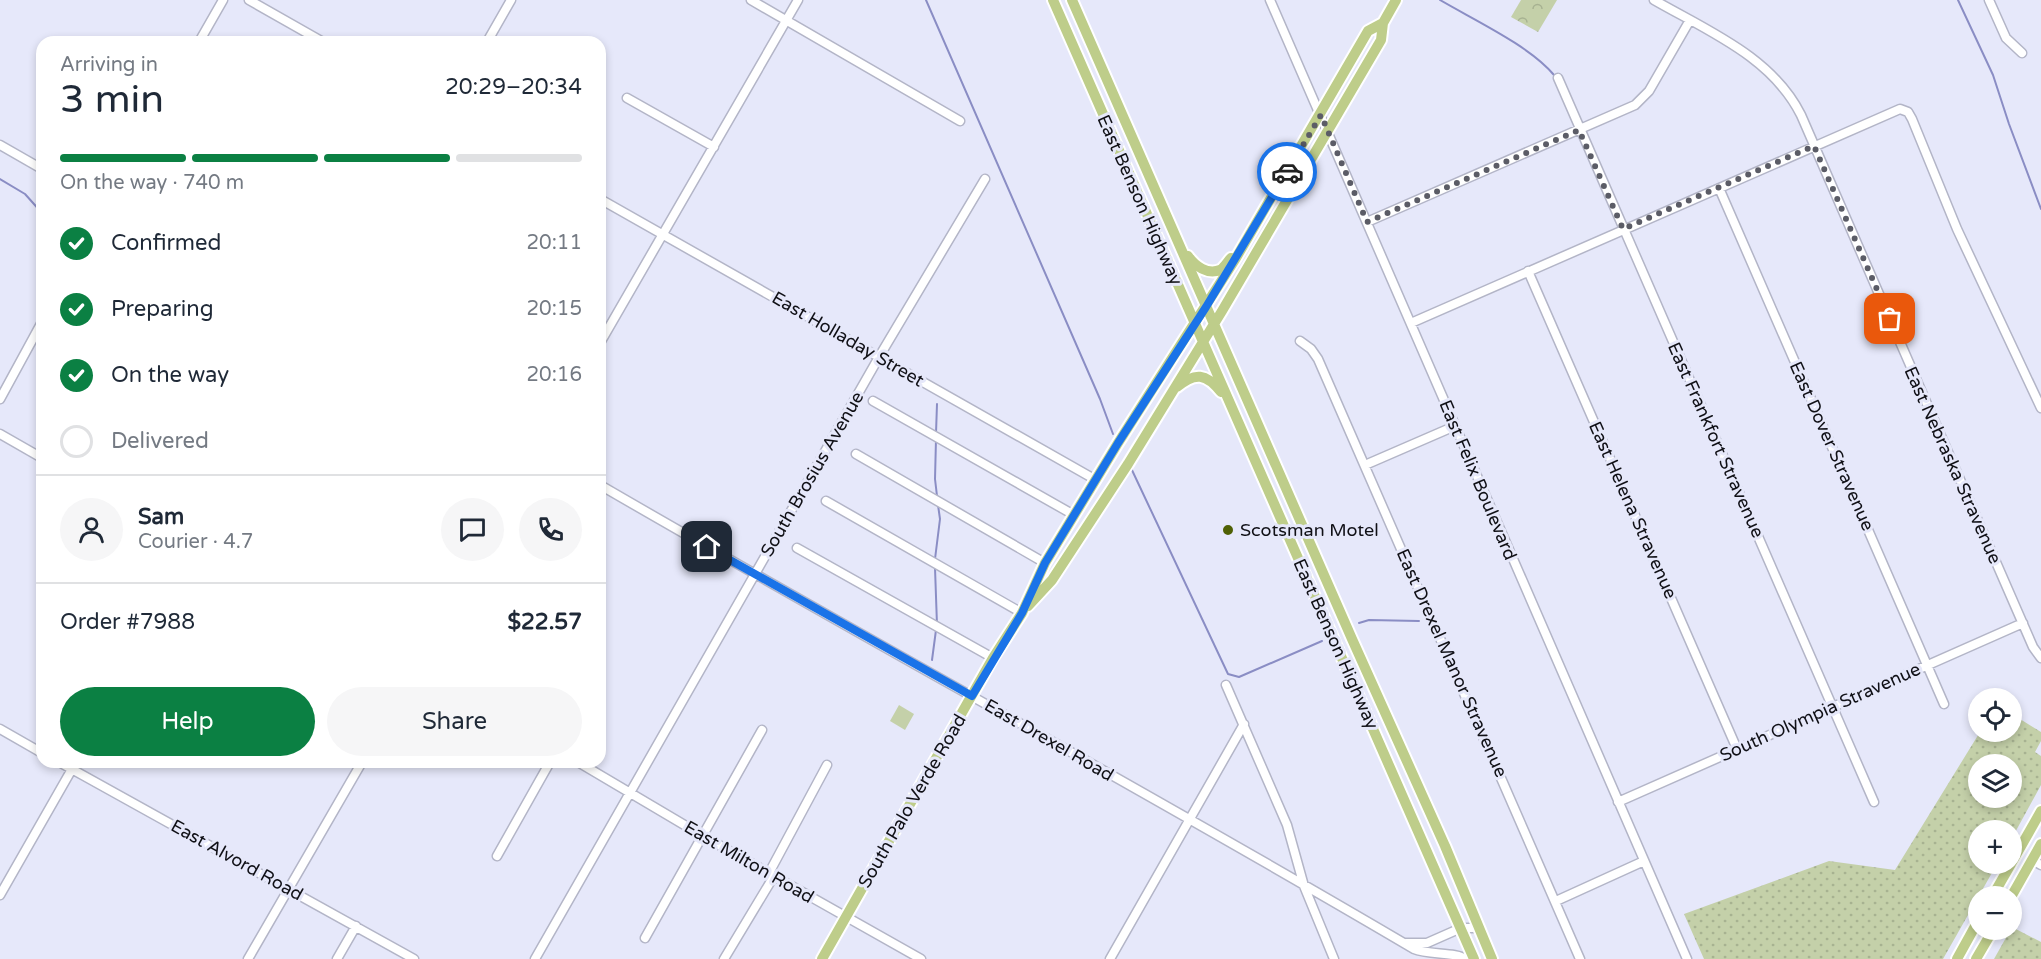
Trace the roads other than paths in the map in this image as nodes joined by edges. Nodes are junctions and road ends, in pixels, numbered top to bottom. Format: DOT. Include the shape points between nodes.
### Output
graph roads {
  1 [pos="223,0"];
  2 [pos="249,0"];
  3 [pos="511,0"];
  4 [pos="752,0"];
  5 [pos="798,0"];
  6 [pos="1053,0"];
  7 [pos="1072,0"];
  8 [pos="1270,0"];
  9 [pos="1396,0"];
  10 [pos="1654,0"];
  11 [pos="1989,0"];
  12 [pos="786,20"];
  13 [pos="1690,20"];
  14 [pos="1383,23"];
  15 [pos="1084,29"];
  16 [pos="202,36"];
  17 [pos="312,36"];
  18 [pos="490,36"];
  19 [pos="1069,37"];
  20 [pos="2022,53"];
  21 [pos="1558,78"];
  22 [pos="627,98"];
  23 [pos="1321,115"];
  24 [pos="960,121"];
  25 [pos="1579,130"];
  26 [pos="1328,132"];
  27 [pos="0,145"];
  28 [pos="1814,146"];
  29 [pos="714,147"];
  30 [pos="36,166"];
  31 [pos="985,179"];
  32 [pos="1719,188"];
  33 [pos="606,202"];
  34 [pos="1367,222"];
  35 [pos="1623,229"];
  36 [pos="663,235"];
  37 [pos="1180,247"];
  38 [pos="1242,248"];
  39 [pos="1528,271"];
  40 [pos="1206,307"];
  41 [pos="1411,322"];
  42 [pos="1194,323"];
  43 [pos="1214,324"];
  44 [pos="36,333"];
  45 [pos="606,333"];
  46 [pos="1203,341"];
  47 [pos="1300,341"];
  48 [pos="879,357"];
  49 [pos="1172,391"];
  50 [pos="0,399"];
  51 [pos="873,401"];
  52 [pos="2041,408"];
  53 [pos="1234,412"];
  54 [pos="1455,426"];
  55 [pos="0,434"];
  56 [pos="856,454"];
  57 [pos="36,455"];
  58 [pos="1365,465"];
  59 [pos="1096,480"];
  60 [pos="606,488"];
  61 [pos="826,501"];
  62 [pos="1074,514"];
  63 [pos="797,548"];
  64 [pos="1045,563"];
  65 [pos="755,575"];
  66 [pos="1022,613"];
  67 [pos="2023,623"];
  68 [pos="993,658"];
  69 [pos="2041,658"];
  70 [pos="1928,665"];
  71 [pos="1226,685"];
  72 [pos="972,696"];
  73 [pos="1944,704"];
  74 [pos="1832,707"];
  75 [pos="1244,724"];
  76 [pos="0,729"];
  77 [pos="762,730"];
  78 [pos="1737,749"];
  79 [pos="36,750"];
  80 [pos="827,765"];
  81 [pos="73,768"];
  82 [pos="78,768"];
  83 [pos="358,768"];
  84 [pos="547,768"];
  85 [pos="588,768"];
  86 [pos="629,792"];
  87 [pos="1618,802"];
  88 [pos="1874,802"];
  89 [pos="2041,811"];
  90 [pos="1188,819"];
  91 [pos="703,836"];
  92 [pos="2022,844"];
  93 [pos="2041,844"];
  94 [pos="497,856"];
  95 [pos="1644,861"];
  96 [pos="2037,862"];
  97 [pos="772,874"];
  98 [pos="1304,886"];
  99 [pos="2019,886"];
  100 [pos="288,888"];
  101 [pos="0,895"];
  102 [pos="1556,901"];
  103 [pos="845,916"];
  104 [pos="356,926"];
  105 [pos="1461,928"];
  106 [pos="1479,928"];
  107 [pos="645,939"];
  108 [pos="1968,939"];
  109 [pos="1987,940"];
  110 [pos="1403,943"];
  111 [pos="248,959"];
  112 [pos="337,959"];
  113 [pos="414,959"];
  114 [pos="535,959"];
  115 [pos="724,959"];
  116 [pos="822,959"];
  117 [pos="921,959"];
  118 [pos="1110,959"];
  119 [pos="1334,959"];
  120 [pos="1465,959"];
  121 [pos="1474,959"];
  122 [pos="1492,959"];
  123 [pos="1580,959"];
  124 [pos="1687,959"];
  125 [pos="1957,959"];
  126 [pos="1976,959"];
  1 -- 16 [label="street"];
  2 -- 17 [label="street"];
  3 -- 18 [label="street"];
  4 -- 12 [label="street"];
  5 -- 12 [label="street"];
  6 -- 19 [label="main road, East Benson Highway"];
  7 -- 15 [label="main road, East Benson Highway"];
  8 -- 23 [label="street, East Felix Boulevard"];
  9 -- 14 [label="main road, South Palo Verde Road"];
  10 -- 13 [label="street, East Nebraska Stravenue"];
  11 -- 20 [label="street" via="2006,38"];
  12 -- 24 [label="street"];
  12 -- 29 [label="street"];
  13 -- 25 [label="street" via="1649,91 1635,105"];
  13 -- 28 [label="street, East Nebraska Stravenue" via="1742,51 1778,79 1796,105"];
  14 -- 23 [label="main road, South Palo Verde Road" via="1368,32"];
  14 -- 26 [label="main road, South Palo Verde Road" via="1381,40"];
  15 -- 19 [label="main road"];
  15 -- 37 [label="main road, East Benson Highway"];
  19 -- 42 [label="main road, East Benson Highway"];
  21 -- 25 [label="street, East Frankfort Stravenue"];
  22 -- 29 [label="street"];
  23 -- 26 [label="street, East Felix Boulevard"];
  23 -- 38 [label="main road, South Palo Verde Road"];
  25 -- 34 [label="street"];
  25 -- 35 [label="street, East Frankfort Stravenue"];
  26 -- 34 [label="street, East Felix Boulevard"];
  26 -- 43 [label="main road, South Palo Verde Road"];
  27 -- 30 [label="street"];
  28 -- 32 [label="street"];
  28 -- 52 [label="street" via="1893,111 1908,112 1957,229"];
  28 -- 67 [label="street, East Nebraska Stravenue"];
  29 -- 36 [label="street"];
  31 -- 48 [label="street, South Brosius Avenue"];
  32 -- 35 [label="street"];
  32 -- 70 [label="street, East Dover Stravenue"];
  33 -- 36 [label="street, East Holladay Street"];
  34 -- 41 [label="street, East Felix Boulevard"];
  35 -- 39 [label="street"];
  35 -- 74 [label="street, East Frankfort Stravenue"];
  36 -- 45 [label="street"];
  36 -- 48 [label="street, East Holladay Street"];
  37 -- 38 [label="main road" via="1192,262 1208,271 1220,270"];
  37 -- 40 [label="main road, East Benson Highway"];
  38 -- 40 [label="main road, South Palo Verde Road"];
  39 -- 41 [label="street"];
  39 -- 78 [label="street, East Helena Stravenue"];
  40 -- 42 [label="main road, South Palo Verde Road"];
  40 -- 43 [label="main road, East Benson Highway"];
  41 -- 54 [label="street, East Felix Boulevard"];
  42 -- 46 [label="main road, East Benson Highway"];
  42 -- 59 [label="main road, South Palo Verde Road"];
  43 -- 46 [label="main road, South Palo Verde Road"];
  43 -- 106 [label="main road, East Benson Highway"];
  44 -- 50 [label="street"];
  46 -- 49 [label="main road, South Palo Verde Road"];
  46 -- 53 [label="main road, East Benson Highway"];
  47 -- 58 [label="street, East Drexel Manor Stravenue" via="1318,359"];
  48 -- 59 [label="street, East Holladay Street"];
  48 -- 65 [label="street, South Brosius Avenue"];
  49 -- 53 [label="main road" via="1197,376 1206,378"];
  49 -- 66 [label="main road, South Palo Verde Road" via="1052,580"];
  51 -- 62 [label="street"];
  53 -- 105 [label="main road, East Benson Highway"];
  54 -- 58 [label="street"];
  54 -- 87 [label="street, East Felix Boulevard"];
  55 -- 57 [label="street"];
  56 -- 64 [label="street"];
  58 -- 102 [label="street, East Drexel Manor Stravenue"];
  59 -- 62 [label="main road, South Palo Verde Road"];
  60 -- 65 [label="street, East Drexel Road"];
  61 -- 66 [label="street"];
  62 -- 64 [label="main road, South Palo Verde Road"];
  63 -- 68 [label="street"];
  64 -- 66 [label="main road, South Palo Verde Road"];
  65 -- 72 [label="street, East Drexel Road"];
  65 -- 86 [label="street, South Brosius Avenue"];
  66 -- 68 [label="main road, South Palo Verde Road"];
  67 -- 69 [label="street, East Nebraska Stravenue"];
  67 -- 70 [label="street, South Olympia Stravenue"];
  68 -- 72 [label="main road, South Palo Verde Road"];
  70 -- 73 [label="street, East Dover Stravenue"];
  70 -- 74 [label="street, South Olympia Stravenue"];
  71 -- 75 [label="street"];
  72 -- 90 [label="street, East Drexel Road"];
  72 -- 103 [label="main road, South Palo Verde Road"];
  74 -- 78 [label="street, South Olympia Stravenue"];
  74 -- 88 [label="street, East Frankfort Stravenue"];
  75 -- 90 [label="street"];
  75 -- 98 [label="street" via="1287,825"];
  76 -- 79 [label="street"];
  77 -- 91 [label="street"];
  78 -- 87 [label="street, South Olympia Stravenue"];
  80 -- 97 [label="street"];
  81 -- 101 [label="street"];
  82 -- 100 [label="street, East Alvord Road"];
  83 -- 100 [label="street"];
  84 -- 94 [label="street"];
  85 -- 86 [label="street, East Milton Road"];
  86 -- 91 [label="street, East Milton Road"];
  86 -- 114 [label="street, South Brosius Avenue"];
  87 -- 95 [label="street, East Felix Boulevard"];
  89 -- 92 [label="main road"];
  90 -- 98 [label="street, East Drexel Road"];
  90 -- 118 [label="street"];
  91 -- 97 [label="street, East Milton Road"];
  91 -- 107 [label="street"];
  93 -- 96 [label="main road"];
  95 -- 102 [label="street"];
  95 -- 124 [label="street, East Felix Boulevard"];
  96 -- 99 [label="main road"];
  97 -- 103 [label="street, East Milton Road"];
  97 -- 115 [label="street"];
  98 -- 110 [label="street, East Drexel Road"];
  98 -- 119 [label="street"];
  100 -- 104 [label="street, East Alvord Road"];
  100 -- 111 [label="street"];
  102 -- 123 [label="street, East Drexel Manor Stravenue"];
  103 -- 116 [label="main road, South Palo Verde Road"];
  103 -- 117 [label="street, East Milton Road"];
  104 -- 112 [label="street"];
  104 -- 113 [label="street, East Alvord Road"];
  105 -- 106 [label="street"];
  105 -- 110 [label="street" via="1427,943"];
  105 -- 121 [label="main road, East Benson Highway"];
  106 -- 122 [label="main road, East Benson Highway"];
  108 -- 125 [label="main road"];
  109 -- 126 [label="main road"];
  110 -- 120 [label="street, East Drexel Road" via="1425,953 1460,955"];
}
